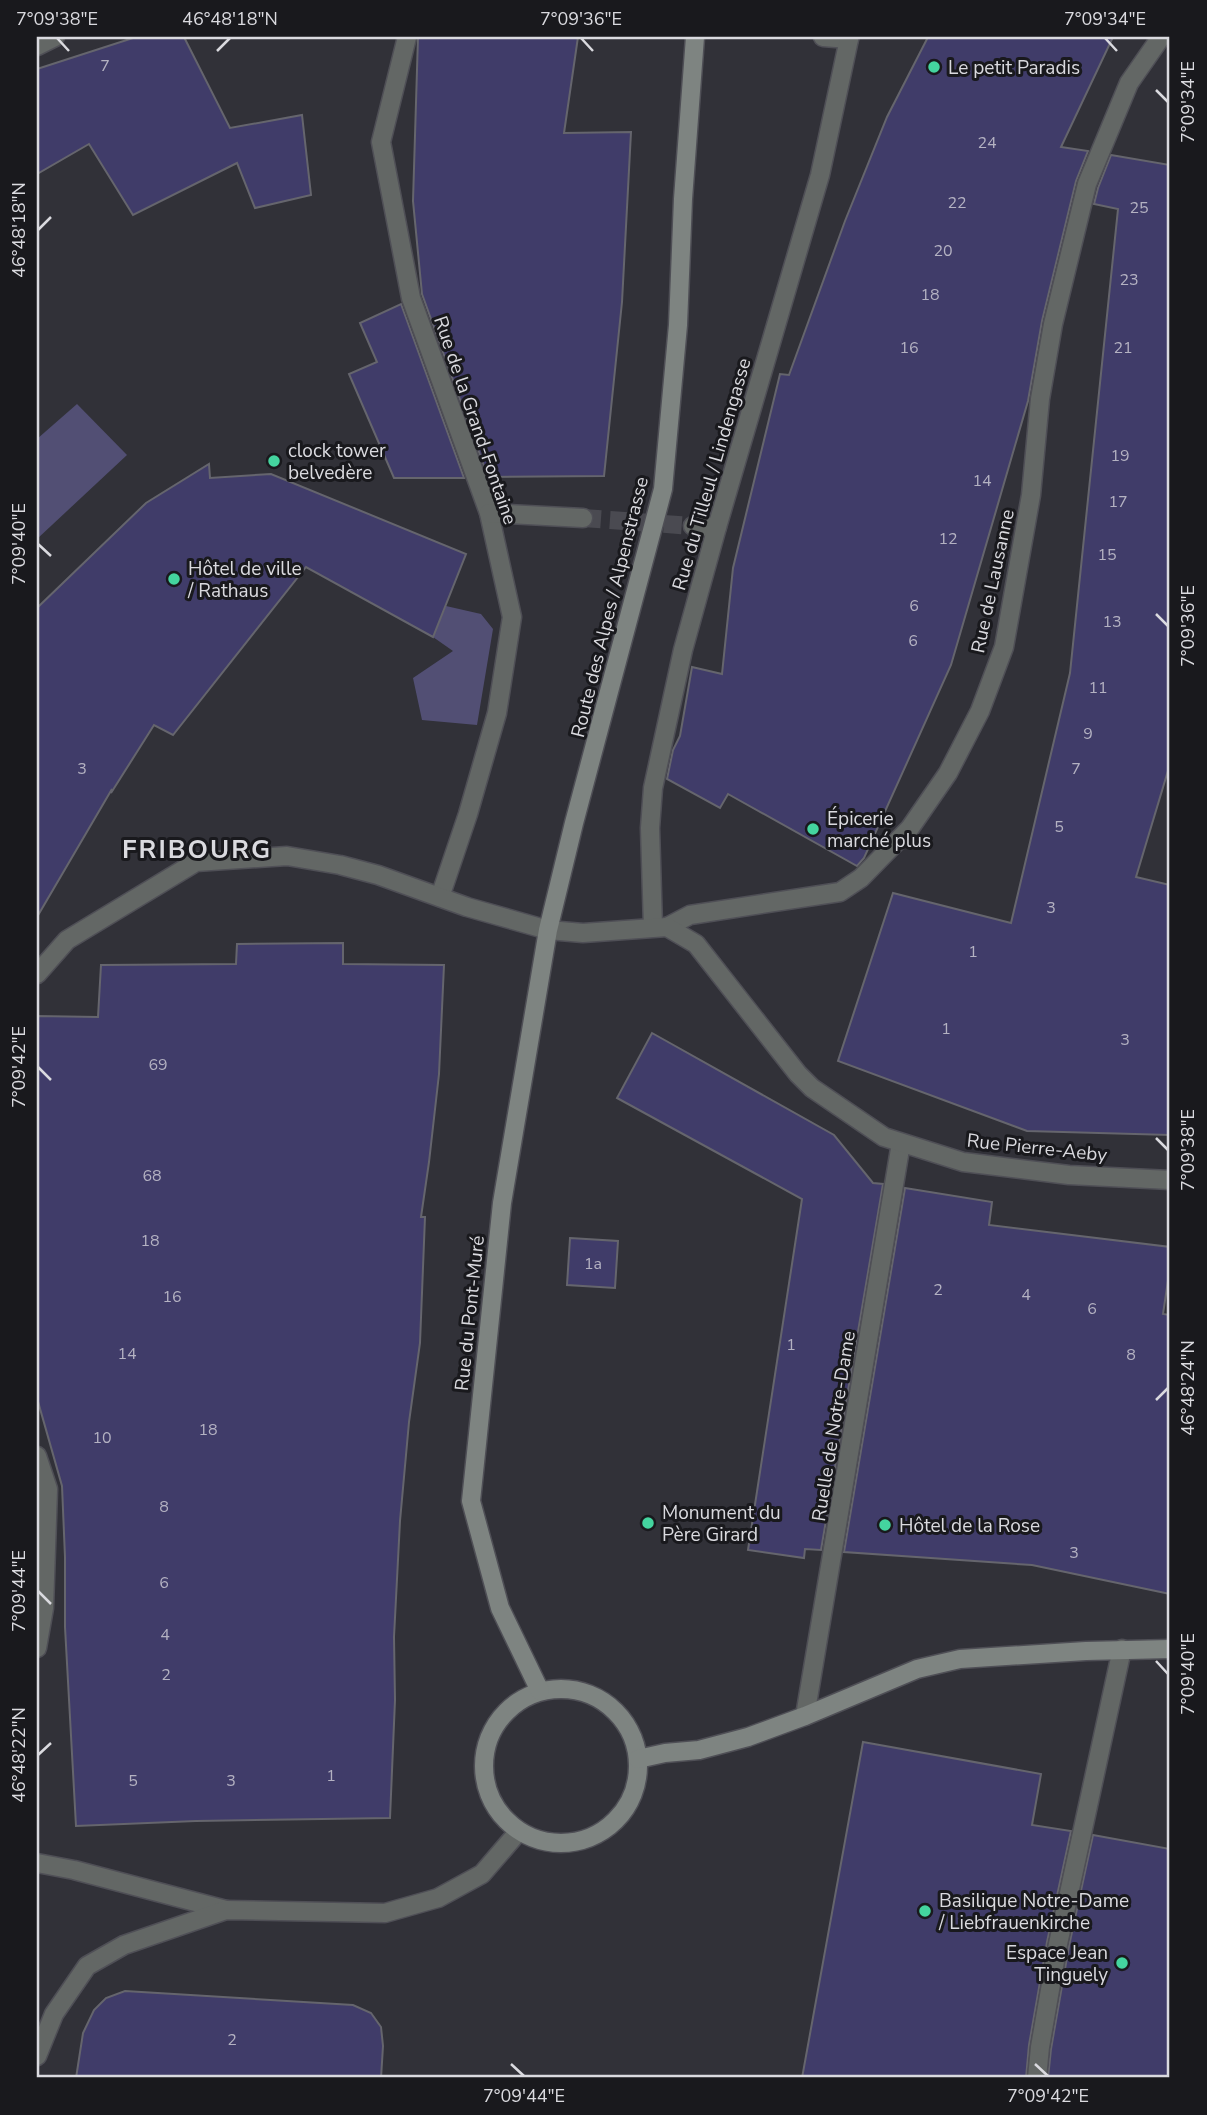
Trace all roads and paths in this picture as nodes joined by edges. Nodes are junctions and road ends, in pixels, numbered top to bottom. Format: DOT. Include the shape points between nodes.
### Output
graph roads {
  1 [pos="55,37"];
  2 [pos="407,37"];
  3 [pos="695,37"];
  4 [pos="822,37"];
  5 [pos="1161,37"];
  6 [pos="849,38"];
  7 [pos="37,46"];
  8 [pos="489,513"];
  9 [pos="583,518"];
  10 [pos="693,526"];
  11 [pos="717,527"];
  12 [pos="440,897"];
  13 [pos="660,927"];
  14 [pos="548,930"];
  15 [pos="37,974"];
  16 [pos="901,1143"];
  17 [pos="1170,1180"];
  18 [pos="37,1456"];
  19 [pos="37,1648"];
  20 [pos="1122,1649"];
  21 [pos="1170,1649"];
  22 [pos="540,1691"];
  23 [pos="805,1716"];
  24 [pos="638,1759"];
  25 [pos="519,1831"];
  26 [pos="37,1863"];
  27 [pos="226,1910"];
  28 [pos="37,2056"];
  29 [pos="1037,2078"];
  1 -- 7 [label="street"];
  2 -- 8 [label="street, Rue de la Grand-Fontaine" via="380,142 411,298"];
  3 -- 14 [label="main road, Route des Alpes / Alpenstrasse" via="663,489"];
  4 -- 6 [label="street"];
  5 -- 13 [label="street, Rue de Lausanne" via="1129,83 1087,184 1049,349 1031,495 1004,647 980,711 948,773 910,828 861,878 840,892 690,915"];
  6 -- 11 [label="street, Rue du Tilleul / Lindengasse" via="820,175"];
  8 -- 9 [label="street"];
  8 -- 12 [label="street, Rue de la Grand-Fontaine" via="512,617 497,713"];
  10 -- 11 [label="street"];
  11 -- 13 [label="street, Rue du Tilleul / Lindengasse" via="653,788 650,828"];
  12 -- 14 [label="street, Rue de Lausanne"];
  12 -- 15 [label="street, Rue de Lausanne" via="378,875 287,856 196,862 67,940"];
  13 -- 14 [label="street, Rue de Lausanne" via="583,933"];
  13 -- 16 [label="street, Rue Pierre-Aeby" via="696,944 812,1088 884,1138"];
  14 -- 22 [label="main road, Rue du Pont-Muré" via="502,1203 471,1501 500,1608"];
  16 -- 17 [label="street, Rue Pierre-Aeby" via="963,1162 1069,1175"];
  16 -- 23 [label="street, Ruelle de Notre-Dame"];
  18 -- 19 [label="street" via="48,1489 44,1608"];
  20 -- 21 [label="main road"];
  20 -- 23 [label="main road" via="960,1659 917,1669"];
  20 -- 29 [label="street" via="1058,1944"];
  22 -- 24 [label="main road" via="567,1689 593,1695 615,1710 631,1733"];
  22 -- 25 [label="main road" via="517,1702 499,1719 487,1742 488,1792 500,1814"];
  23 -- 24 [label="main road" via="699,1750"];
  24 -- 25 [label="main road" via="631,1799 601,1832 559,1843"];
  25 -- 27 [label="street" via="482,1874 438,1898 385,1913"];
  26 -- 27 [label="street"];
  27 -- 28 [label="street" via="124,1945 87,1966 54,2014"];
}
